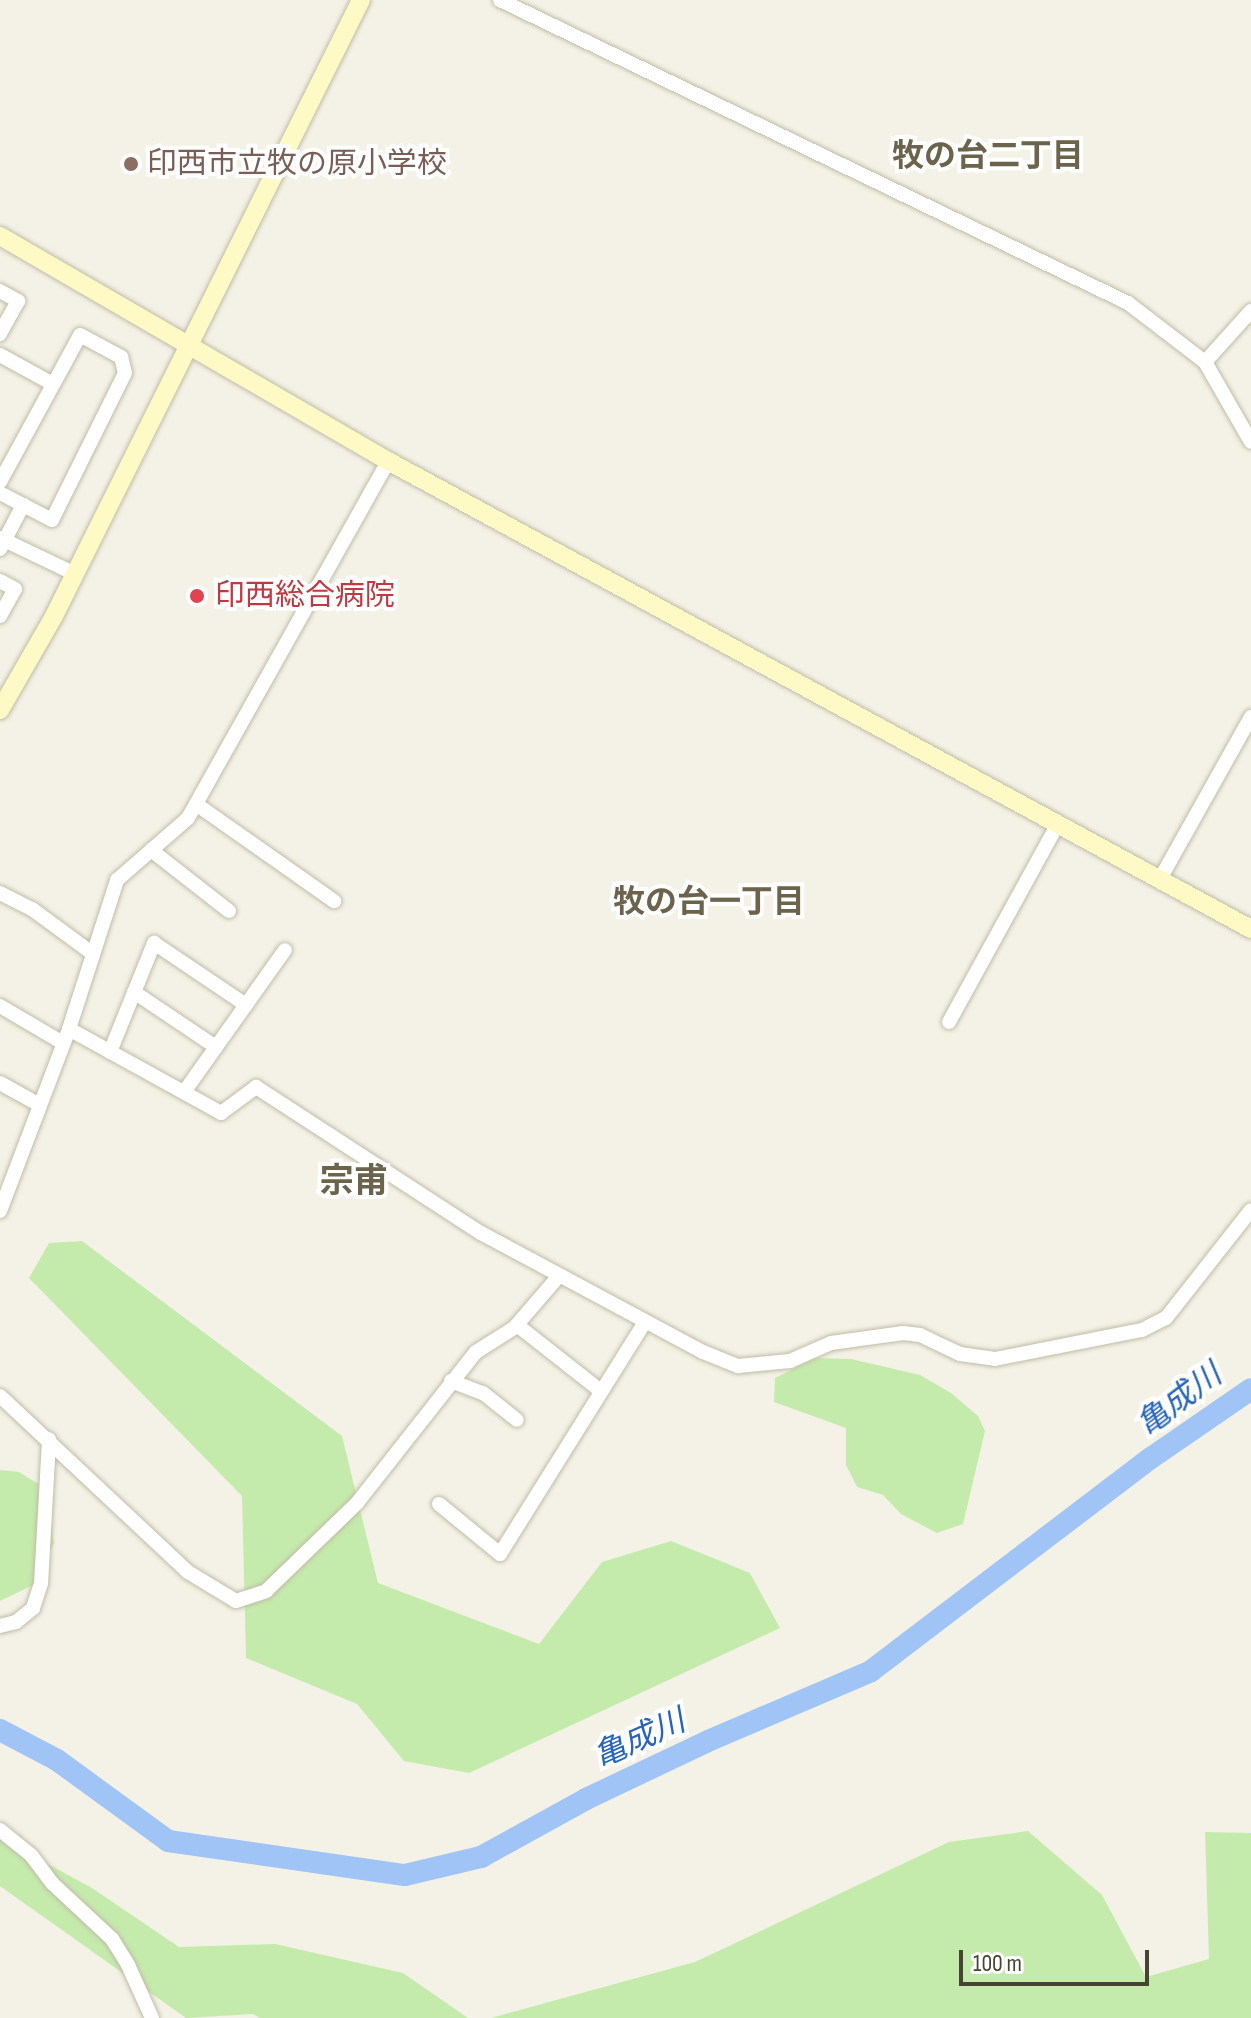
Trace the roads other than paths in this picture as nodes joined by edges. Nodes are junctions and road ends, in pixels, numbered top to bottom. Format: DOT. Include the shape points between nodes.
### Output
graph roads {
  1 [pos="361,0"];
  2 [pos="500,0"];
  3 [pos="0,236"];
  4 [pos="0,291"];
  5 [pos="1251,311"];
  6 [pos="0,334"];
  7 [pos="189,342"];
  8 [pos="0,355"];
  9 [pos="1205,362"];
  10 [pos="53,384"];
  11 [pos="1251,442"];
  12 [pos="388,461"];
  13 [pos="0,482"];
  14 [pos="0,493"];
  15 [pos="23,505"];
  16 [pos="2,542"];
  17 [pos="75,574"];
  18 [pos="0,581"];
  19 [pos="0,616"];
  20 [pos="0,710"];
  21 [pos="1251,717"];
  22 [pos="196,804"];
  23 [pos="1058,824"];
  24 [pos="151,850"];
  25 [pos="1160,879"];
  26 [pos="0,893"];
  27 [pos="334,901"];
  28 [pos="229,911"];
  29 [pos="1251,929"];
  30 [pos="285,950"];
  31 [pos="92,953"];
  32 [pos="134,992"];
  33 [pos="246,1005"];
  34 [pos="0,1006"];
  35 [pos="949,1022"];
  36 [pos="66,1036"];
  37 [pos="216,1047"];
  38 [pos="110,1052"];
  39 [pos="0,1083"];
  40 [pos="184,1092"];
  41 [pos="38,1104"];
  42 [pos="1251,1210"];
  43 [pos="0,1211"];
  44 [pos="558,1277"];
  45 [pos="645,1322"];
  46 [pos="517,1325"];
  47 [pos="451,1381"];
  48 [pos="601,1391"];
  49 [pos="0,1396"];
  50 [pos="517,1420"];
  51 [pos="49,1439"];
  52 [pos="439,1504"];
  53 [pos="0,1626"];
  54 [pos="0,1830"];
  55 [pos="152,2018"];
  1 -- 7 [label="street"];
  2 -- 9 [label="street" via="1128,303"];
  3 -- 7 [label="street"];
  4 -- 6 [label="street" via="18,301"];
  5 -- 9 [label="street"];
  7 -- 12 [label="street"];
  7 -- 17 [label="street"];
  8 -- 10 [label="street"];
  9 -- 11 [label="street"];
  10 -- 13 [label="street"];
  10 -- 15 [label="street" via="80,335 121,357 125,373 52,520"];
  12 -- 22 [label="street"];
  12 -- 23 [label="street"];
  14 -- 15 [label="street"];
  15 -- 16 [label="street"];
  16 -- 17 [label="street"];
  17 -- 20 [label="street"];
  18 -- 19 [label="street" via="15,589"];
  21 -- 25 [label="street"];
  22 -- 24 [label="street" via="188,818"];
  22 -- 27 [label="street"];
  23 -- 25 [label="street"];
  23 -- 35 [label="street"];
  24 -- 28 [label="street"];
  24 -- 31 [label="street" via="117,880"];
  25 -- 29 [label="street"];
  26 -- 31 [label="street" via="32,909"];
  30 -- 33 [label="street"];
  31 -- 36 [label="street"];
  32 -- 33 [label="street" via="154,943"];
  32 -- 37 [label="street"];
  32 -- 38 [label="street"];
  33 -- 37 [label="street"];
  34 -- 36 [label="street"];
  36 -- 38 [label="street"];
  36 -- 41 [label="street"];
  37 -- 40 [label="street"];
  38 -- 40 [label="street"];
  39 -- 41 [label="street"];
  40 -- 44 [label="street" via="221,1113 256,1087"];
  41 -- 43 [label="street"];
  42 -- 45 [label="street" via="1166,1318 1142,1330 995,1359 960,1354 920,1335 903,1333 831,1343 790,1361 738,1366"];
  44 -- 45 [label="street"];
  44 -- 46 [label="street"];
  45 -- 48 [label="street"];
  46 -- 47 [label="street" via="476,1352"];
  46 -- 48 [label="street"];
  47 -- 50 [label="street" via="483,1393"];
  47 -- 51 [label="street" via="357,1503 266,1591 236,1601 188,1572"];
  48 -- 52 [label="street" via="500,1554"];
  49 -- 51 [label="street"];
  51 -- 53 [label="street" via="41,1584 33,1608 16,1622"];
  54 -- 55 [label="street" via="112,1939"];
}
